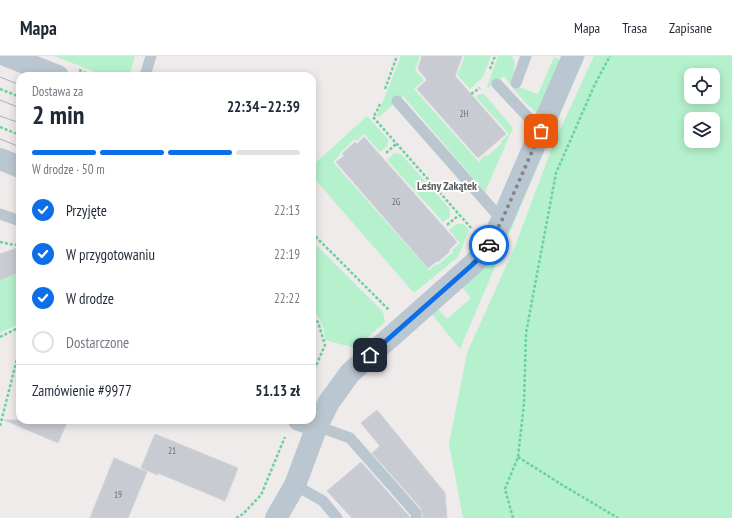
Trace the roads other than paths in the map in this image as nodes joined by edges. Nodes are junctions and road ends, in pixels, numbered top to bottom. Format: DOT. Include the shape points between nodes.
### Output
graph roads {
  1 [pos="7,56"];
  2 [pos="151,56"];
  3 [pos="526,56"];
  4 [pos="573,56"];
  5 [pos="48,72"];
  6 [pos="146,72"];
  7 [pos="516,83"];
  8 [pos="497,84"];
  9 [pos="397,101"];
  10 [pos="541,131"];
  11 [pos="0,159"];
  12 [pos="16,165"];
  13 [pos="0,214"];
  14 [pos="16,220"];
  15 [pos="502,220"];
  16 [pos="316,414"];
  17 [pos="301,427"];
  18 [pos="295,485"];
  19 [pos="276,518"];
  20 [pos="337,518"];
  21 [pos="416,518"];
  1 -- 5 [label="street"];
  2 -- 6 [label="lane"];
  3 -- 7 [label="lane"];
  4 -- 10 [label="street"];
  8 -- 10 [label="lane"];
  9 -- 15 [label="lane"];
  10 -- 15 [label="street"];
  11 -- 12 [label="street"];
  13 -- 14 [label="lane"];
  15 -- 16 [label="street" via="486,251 350,373 329,402"];
  17 -- 18 [label="street"];
  17 -- 21 [label="lane" via="350,438 416,514"];
  18 -- 19 [label="street"];
  18 -- 20 [label="lane" via="324,501"];
}
